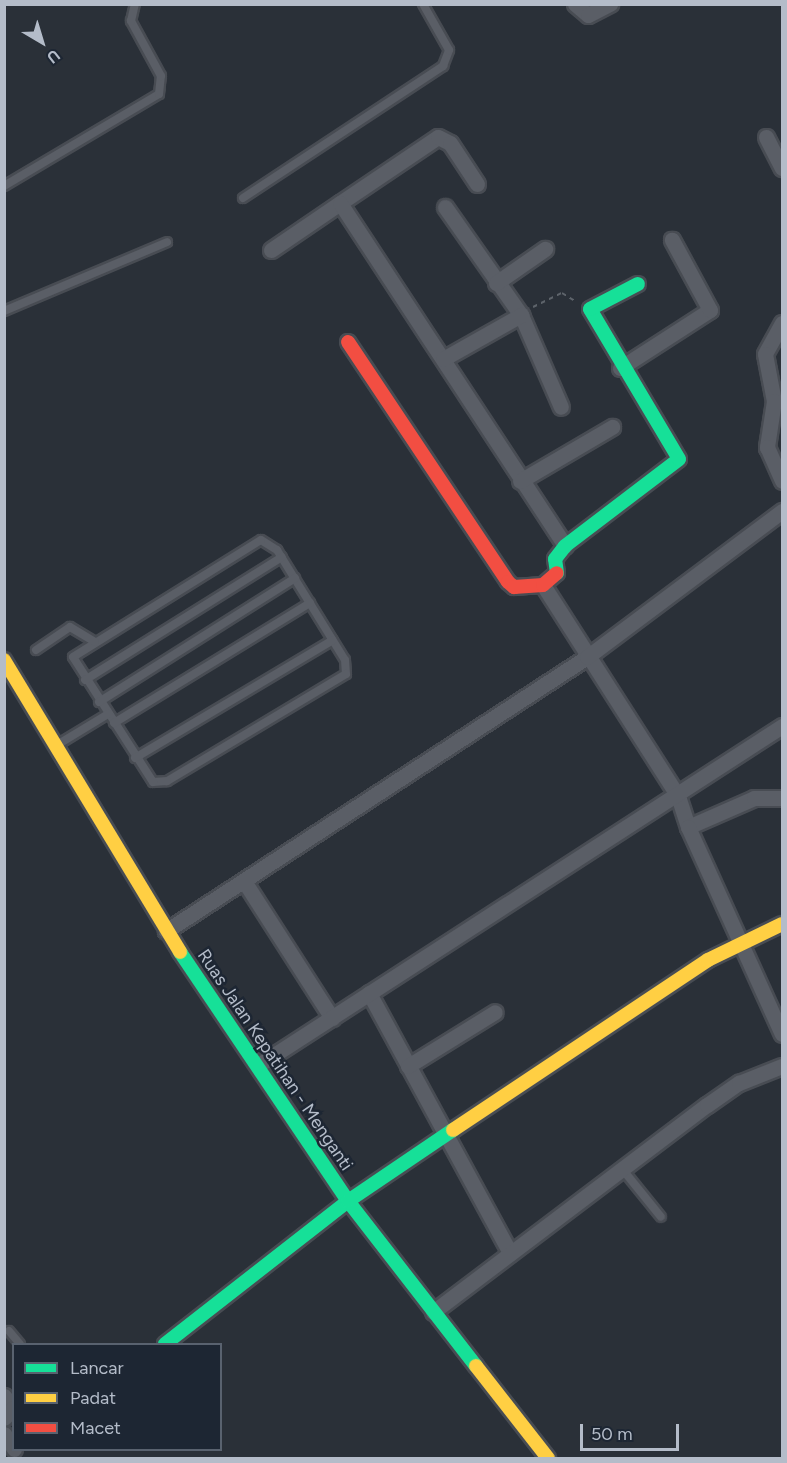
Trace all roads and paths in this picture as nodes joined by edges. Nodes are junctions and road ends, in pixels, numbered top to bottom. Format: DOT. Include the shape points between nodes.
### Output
graph roads {
  1 [pos="135,4"];
  2 [pos="423,4"];
  3 [pos="575,4"];
  4 [pos="610,4"];
  5 [pos="766,137"];
  6 [pos="781,160"];
  7 [pos="477,184"];
  8 [pos="4,186"];
  9 [pos="243,198"];
  10 [pos="340,203"];
  11 [pos="445,207"];
  12 [pos="672,240"];
  13 [pos="167,242"];
  14 [pos="545,249"];
  15 [pos="271,250"];
  16 [pos="496,283"];
  17 [pos="638,284"];
  18 [pos="590,309"];
  19 [pos="4,311"];
  20 [pos="521,315"];
  21 [pos="783,323"];
  22 [pos="348,342"];
  23 [pos="442,359"];
  24 [pos="620,368"];
  25 [pos="561,407"];
  26 [pos="612,427"];
  27 [pos="520,481"];
  28 [pos="783,481"];
  29 [pos="783,511"];
  30 [pos="565,546"];
  31 [pos="282,557"];
  32 [pos="295,578"];
  33 [pos="543,585"];
  34 [pos="310,603"];
  35 [pos="333,640"];
  36 [pos="95,642"];
  37 [pos="36,650"];
  38 [pos="587,657"];
  39 [pos="6,666"];
  40 [pos="85,680"];
  41 [pos="99,702"];
  42 [pos="108,714"];
  43 [pos="114,723"];
  44 [pos="783,726"];
  45 [pos="57,745"];
  46 [pos="135,758"];
  47 [pos="678,796"];
  48 [pos="783,798"];
  49 [pos="688,827"];
  50 [pos="244,880"];
  51 [pos="783,924"];
  52 [pos="166,931"];
  53 [pos="739,941"];
  54 [pos="369,993"];
  55 [pos="495,1012"];
  56 [pos="332,1018"];
  57 [pos="783,1034"];
  58 [pos="260,1064"];
  59 [pos="408,1066"];
  60 [pos="783,1066"];
  61 [pos="447,1136"];
  62 [pos="623,1170"];
  63 [pos="348,1201"];
  64 [pos="661,1217"];
  65 [pos="510,1253"];
  66 [pos="433,1312"];
  67 [pos="9,1331"];
  68 [pos="168,1342"];
  69 [pos="19,1343"];
  70 [pos="4,1434"];
  71 [pos="12,1450"];
  72 [pos="548,1458"];
  1 -- 8 [label="lane" via="131,21 162,76 159,94"];
  2 -- 9 [label="lane" via="449,50 443,66"];
  3 -- 4 [label="street" via="588,15"];
  5 -- 6 [label="street"];
  7 -- 10 [label="street" via="450,143 438,137"];
  10 -- 15 [label="street"];
  10 -- 23 [label="street"];
  11 -- 16 [label="street"];
  12 -- 24 [label="street" via="710,310"];
  13 -- 19 [label="lane"];
  14 -- 16 [label="street"];
  16 -- 20 [label="street"];
  17 -- 18 [label="street"];
  18 -- 20 [label="path" via="582,311 562,293"];
  18 -- 24 [label="street"];
  20 -- 23 [label="street"];
  20 -- 25 [label="street"];
  21 -- 28 [label="street" via="765,354 774,400 767,447"];
  22 -- 33 [label="street" via="508,582 521,588"];
  23 -- 27 [label="street"];
  24 -- 30 [label="street" via="679,459"];
  26 -- 27 [label="street"];
  27 -- 30 [label="street"];
  29 -- 38 [label="street"];
  30 -- 33 [label="street" via="555,559 559,571"];
  31 -- 32 [label="lane"];
  31 -- 36 [label="lane" via="272,543 261,540"];
  31 -- 40 [label="lane"];
  32 -- 34 [label="lane"];
  32 -- 41 [label="lane"];
  33 -- 38 [label="street"];
  34 -- 35 [label="lane"];
  34 -- 43 [label="lane"];
  35 -- 46 [label="lane"];
  35 -- 46 [label="lane" via="348,669 343,677 167,781 153,782"];
  36 -- 37 [label="lane" via="70,627"];
  36 -- 40 [label="lane" via="73,659"];
  38 -- 47 [label="street"];
  38 -- 50 [label="street"];
  39 -- 45 [label="street, Ruas Jalan Kepatihan - Menganti"];
  40 -- 41 [label="lane"];
  41 -- 42 [label="lane"];
  42 -- 43 [label="lane"];
  42 -- 45 [label="lane"];
  43 -- 46 [label="lane"];
  44 -- 47 [label="street"];
  45 -- 52 [label="street, Ruas Jalan Kepatihan - Menganti"];
  47 -- 49 [label="street"];
  47 -- 54 [label="street"];
  48 -- 49 [label="street" via="754,798"];
  49 -- 53 [label="street"];
  50 -- 52 [label="street"];
  50 -- 56 [label="street"];
  51 -- 53 [label="street"];
  52 -- 58 [label="street, Ruas Jalan Kepatihan - Menganti"];
  53 -- 57 [label="street"];
  53 -- 61 [label="street"];
  54 -- 56 [label="street"];
  54 -- 59 [label="street"];
  55 -- 59 [label="street"];
  56 -- 58 [label="street"];
  58 -- 63 [label="street, Ruas Jalan Kepatihan - Menganti"];
  59 -- 61 [label="street"];
  60 -- 62 [label="street" via="739,1083"];
  61 -- 63 [label="street"];
  61 -- 65 [label="street"];
  62 -- 64 [label="lane"];
  62 -- 65 [label="street"];
  63 -- 66 [label="street, Ruas Jalan Kepatihan - Menganti"];
  63 -- 68 [label="street"];
  65 -- 66 [label="street"];
  66 -- 72 [label="street, Ruas Jalan Kepatihan - Menganti"];
  67 -- 69 [label="lane"];
  70 -- 71 [label="street"];
}
